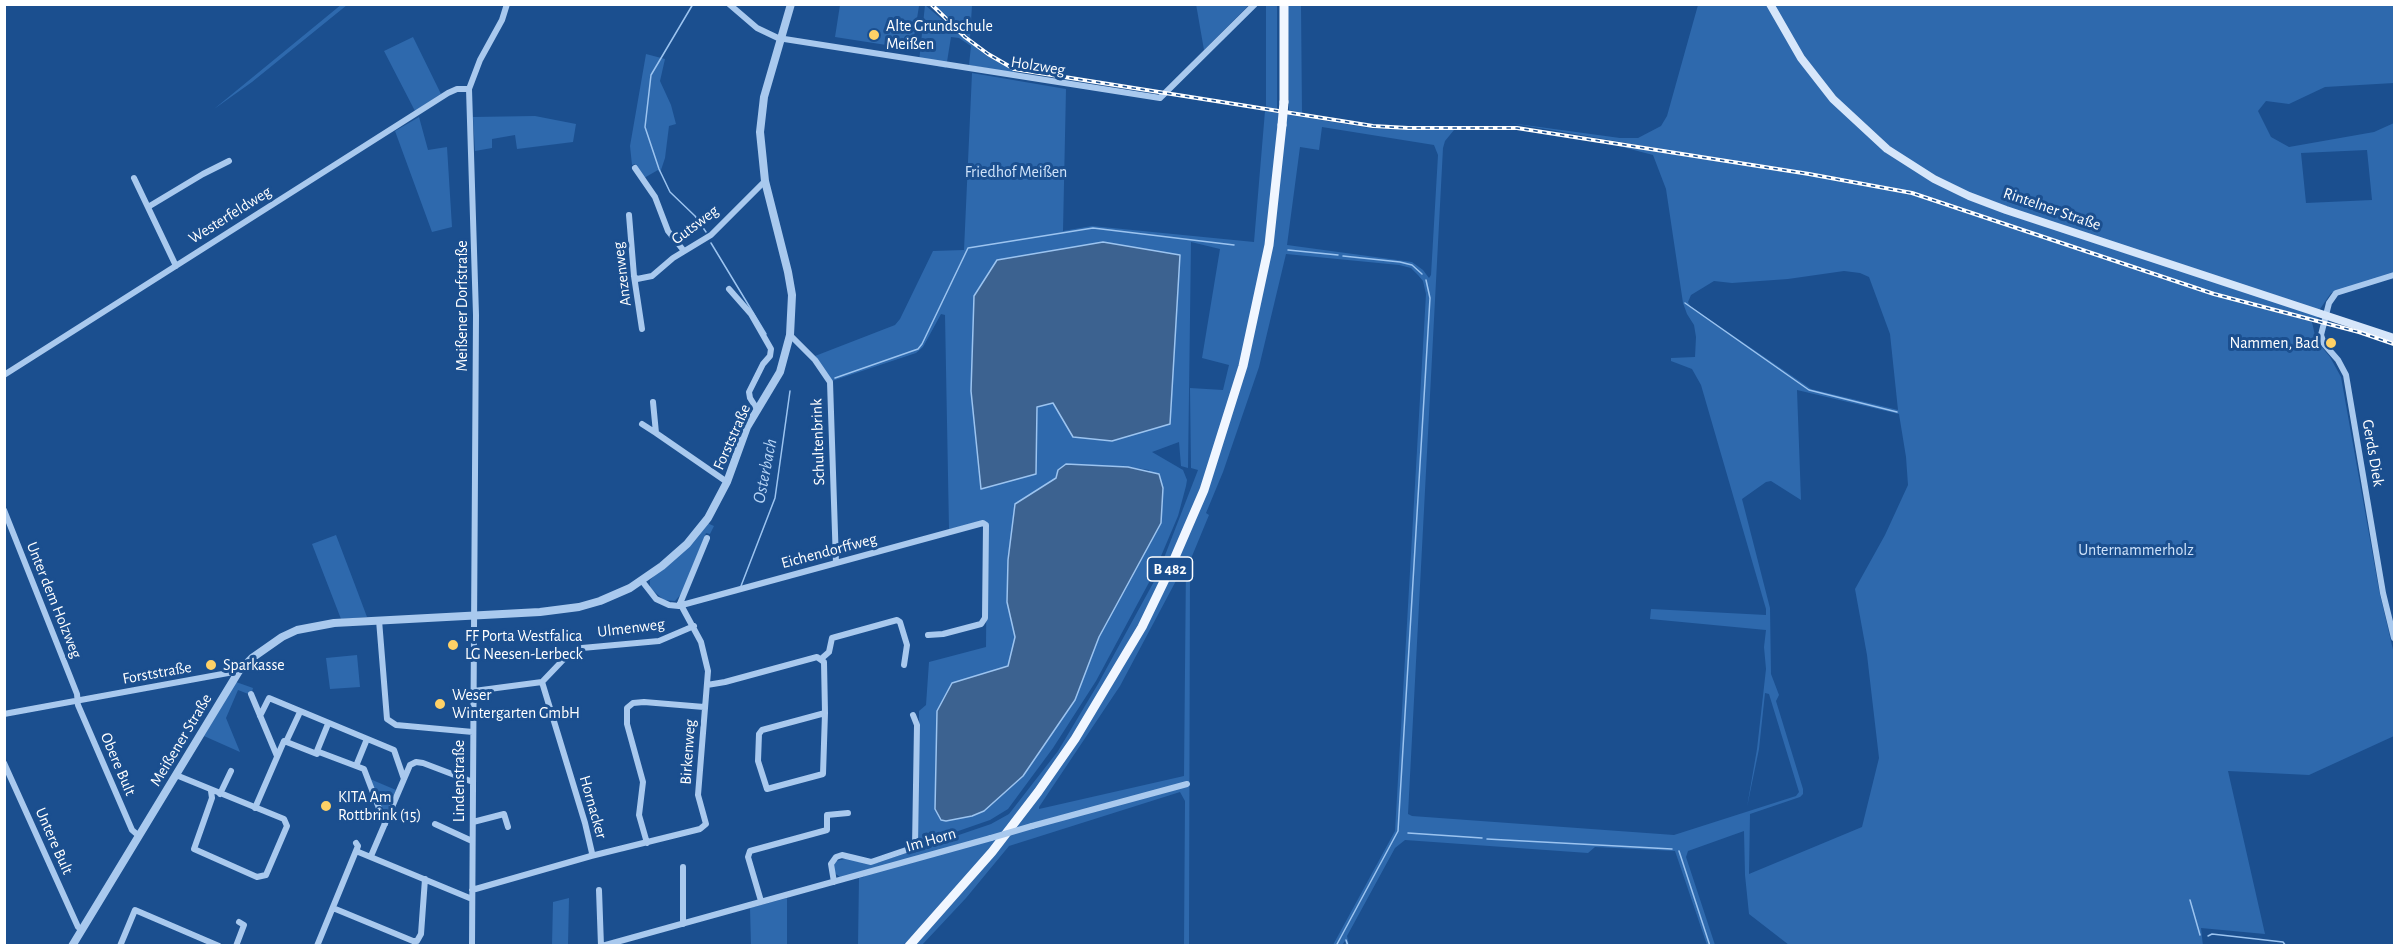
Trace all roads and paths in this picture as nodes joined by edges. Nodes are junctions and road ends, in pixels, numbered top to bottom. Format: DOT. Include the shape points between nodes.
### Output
graph roads {
  1 [pos="507,4"];
  2 [pos="729,4"];
  3 [pos="791,4"];
  4 [pos="1255,4"];
  5 [pos="1284,4"];
  6 [pos="1770,4"];
  7 [pos="781,39"];
  8 [pos="469,89"];
  9 [pos="229,161"];
  10 [pos="635,168"];
  11 [pos="134,178"];
  12 [pos="765,181"];
  13 [pos="148,207"];
  14 [pos="629,215"];
  15 [pos="684,251"];
  16 [pos="176,266"];
  17 [pos="2394,275"];
  18 [pos="634,276"];
  19 [pos="729,289"];
  20 [pos="2326,315"];
  21 [pos="642,329"];
  22 [pos="790,335"];
  23 [pos="2394,338"];
  24 [pos="6,373"];
  25 [pos="653,402"];
  26 [pos="757,409"];
  27 [pos="642,424"];
  28 [pos="656,433"];
  29 [pos="727,482"];
  30 [pos="4,510"];
  31 [pos="707,538"];
  32 [pos="836,563"];
  33 [pos="642,581"];
  34 [pos="681,605"];
  35 [pos="475,616"];
  36 [pos="379,620"];
  37 [pos="368,621"];
  38 [pos="694,627"];
  39 [pos="928,635"];
  40 [pos="2394,638"];
  41 [pos="821,659"];
  42 [pos="904,665"];
  43 [pos="239,671"];
  44 [pos="542,682"];
  45 [pos="707,685"];
  46 [pos="474,691"];
  47 [pos="251,694"];
  48 [pos="79,701"];
  49 [pos="704,707"];
  50 [pos="300,712"];
  51 [pos="825,713"];
  52 [pos="4,714"];
  53 [pos="913,715"];
  54 [pos="260,716"];
  55 [pos="328,724"];
  56 [pos="473,732"];
  57 [pos="367,739"];
  58 [pos="286,742"];
  59 [pos="317,753"];
  60 [pos="277,756"];
  61 [pos="4,763"];
  62 [pos="356,766"];
  63 [pos="231,771"];
  64 [pos="176,775"];
  65 [pos="405,779"];
  66 [pos="473,782"];
  67 [pos="1187,784"];
  68 [pos="211,791"];
  69 [pos="220,794"];
  70 [pos="255,808"];
  71 [pos="848,813"];
  72 [pos="473,822"];
  73 [pos="385,824"];
  74 [pos="435,824"];
  75 [pos="508,827"];
  76 [pos="139,836"];
  77 [pos="472,841"];
  78 [pos="647,843"];
  79 [pos="371,856"];
  80 [pos="591,856"];
  81 [pos="683,867"];
  82 [pos="425,879"];
  83 [pos="834,882"];
  84 [pos="472,890"];
  85 [pos="599,890"];
  86 [pos="472,899"];
  87 [pos="761,901"];
  88 [pos="333,908"];
  89 [pos="239,922"];
  90 [pos="683,924"];
  91 [pos="82,929"];
  92 [pos="74,945"];
  93 [pos="120,945"];
  94 [pos="219,945"];
  95 [pos="236,945"];
  96 [pos="317,945"];
  97 [pos="472,945"];
  98 [pos="602,945"];
  99 [pos="909,945"];
  1 -- 8 [label="street, Meißener Dorfstraße"];
  2 -- 7 [label="street" via="757,28"];
  3 -- 7 [label="street, Forststraße"];
  4 -- 7 [label="street, Holzweg" via="1160,98"];
  5 -- 99 [label="main road, B 482, bridge" via="1284,102 1269,245 1243,366 1204,490 1137,636 1075,739 992,852"];
  6 -- 20 [label="main road, Rintelner Straße" via="1801,58 1833,99 1887,149 1934,179 2006,210"];
  7 -- 12 [label="street, Forststraße" via="761,114"];
  8 -- 16 [label="street, Westerfeldweg" via="448,93"];
  8 -- 35 [label="street, Meißener Dorfstraße" via="476,267"];
  9 -- 13 [label="street"];
  10 -- 15 [label="street" via="655,197 668,231"];
  11 -- 13 [label="street"];
  12 -- 15 [label="street, Gutsweg" via="711,235"];
  12 -- 22 [label="street, Forststraße" via="792,296"];
  13 -- 16 [label="street"];
  14 -- 18 [label="street, Anzenweg"];
  15 -- 18 [label="street, Gutsweg" via="652,276"];
  16 -- 24 [label="street, Westerfeldweg"];
  17 -- 20 [label="street" via="2336,293"];
  18 -- 21 [label="street, Anzenweg"];
  19 -- 26 [label="street" via="751,314 771,349 749,392"];
  20 -- 23 [label="main road, Rintelner Straße"];
  20 -- 40 [label="street, Gerds Diek" via="2320,335 2346,375"];
  22 -- 26 [label="street, Forststraße" via="780,372"];
  22 -- 32 [label="street, Schultenbrink" via="830,382"];
  25 -- 28 [label="street"];
  26 -- 29 [label="street, Forststraße"];
  27 -- 28 [label="street"];
  28 -- 29 [label="street"];
  29 -- 33 [label="street, Forststraße" via="708,518 687,544"];
  30 -- 48 [label="street, Unter dem Holzweg"];
  31 -- 34 [label="street"];
  32 -- 34 [label="street, Eichendorffweg"];
  32 -- 39 [label="street, Eichendorffweg" via="986,525 985,618 981,624"];
  33 -- 34 [label="street" via="656,599"];
  33 -- 35 [label="street, Forststraße" via="609,598 579,607"];
  34 -- 38 [label="street, Birkenweg"];
  35 -- 36 [label="street, Forststraße"];
  35 -- 46 [label="street, Lindenstraße"];
  36 -- 37 [label="street, Forststraße"];
  36 -- 56 [label="street" via="387,719 396,725"];
  37 -- 43 [label="street, Meißener Straße" via="297,630 269,646"];
  38 -- 44 [label="street, Ulmenweg" via="659,641 582,648 563,660"];
  38 -- 45 [label="street, Birkenweg" via="706,658"];
  41 -- 42 [label="street" via="829,652 832,638 897,620 907,645"];
  41 -- 45 [label="street"];
  41 -- 51 [label="street"];
  43 -- 48 [label="street, Forststraße"];
  43 -- 64 [label="street, Meißener Straße"];
  44 -- 46 [label="street"];
  44 -- 80 [label="street, Hornacker" via="585,823"];
  45 -- 49 [label="street, Birkenweg"];
  46 -- 56 [label="street, Lindenstraße"];
  47 -- 54 [label="street"];
  48 -- 52 [label="street"];
  48 -- 76 [label="street, Obere Bult" via="132,830"];
  49 -- 78 [label="street, Birkenweg" via="698,795 706,824"];
  49 -- 78 [label="street" via="644,702 627,708 627,724 643,782 639,815"];
  50 -- 54 [label="street" via="269,698"];
  50 -- 55 [label="street"];
  50 -- 58 [label="street"];
  51 -- 51 [label="street" via="762,730 758,760 767,789 824,774"];
  53 -- 83 [label="street" via="917,725 915,847 871,862 836,857 831,864"];
  54 -- 60 [label="street"];
  55 -- 57 [label="street"];
  55 -- 59 [label="street"];
  56 -- 66 [label="street, Lindenstraße"];
  57 -- 62 [label="street"];
  57 -- 65 [label="street" via="394,750"];
  58 -- 59 [label="street"];
  58 -- 60 [label="street"];
  59 -- 62 [label="street"];
  60 -- 70 [label="street"];
  61 -- 91 [label="street, Untere Bult"];
  62 -- 73 [label="street" via="364,769"];
  63 -- 69 [label="street"];
  64 -- 68 [label="street"];
  64 -- 76 [label="street, Meißener Straße"];
  65 -- 66 [label="street" via="410,765 416,762"];
  65 -- 73 [label="street"];
  66 -- 72 [label="street, Lindenstraße"];
  67 -- 83 [label="street, Im Horn, bridge"];
  68 -- 69 [label="street"];
  68 -- 70 [label="street" via="194,849 257,877 268,872 287,826 284,819"];
  69 -- 70 [label="street"];
  71 -- 87 [label="street" via="827,815 827,830 750,851 748,856"];
  72 -- 75 [label="street" via="504,814"];
  72 -- 77 [label="street, Lindenstraße"];
  73 -- 79 [label="street"];
  74 -- 77 [label="street"];
  76 -- 91 [label="street, Meißener Straße"];
  77 -- 84 [label="street, Lindenstraße"];
  78 -- 80 [label="street, Birkenweg"];
  79 -- 82 [label="street"];
  79 -- 88 [label="street" via="356,847"];
  80 -- 84 [label="street, Hornacker"];
  81 -- 90 [label="street"];
  82 -- 86 [label="street"];
  82 -- 88 [label="street" via="421,934 417,941"];
  83 -- 87 [label="street, Im Horn"];
  84 -- 86 [label="street, Lindenstraße"];
  85 -- 98 [label="street"];
  86 -- 97 [label="street, Lindenstraße"];
  87 -- 90 [label="street, Im Horn"];
  88 -- 96 [label="street"];
  89 -- 95 [label="street" via="244,925"];
  90 -- 98 [label="street, Im Horn"];
  91 -- 92 [label="street, Meißener Straße"];
  93 -- 94 [label="street" via="135,910"];
}
